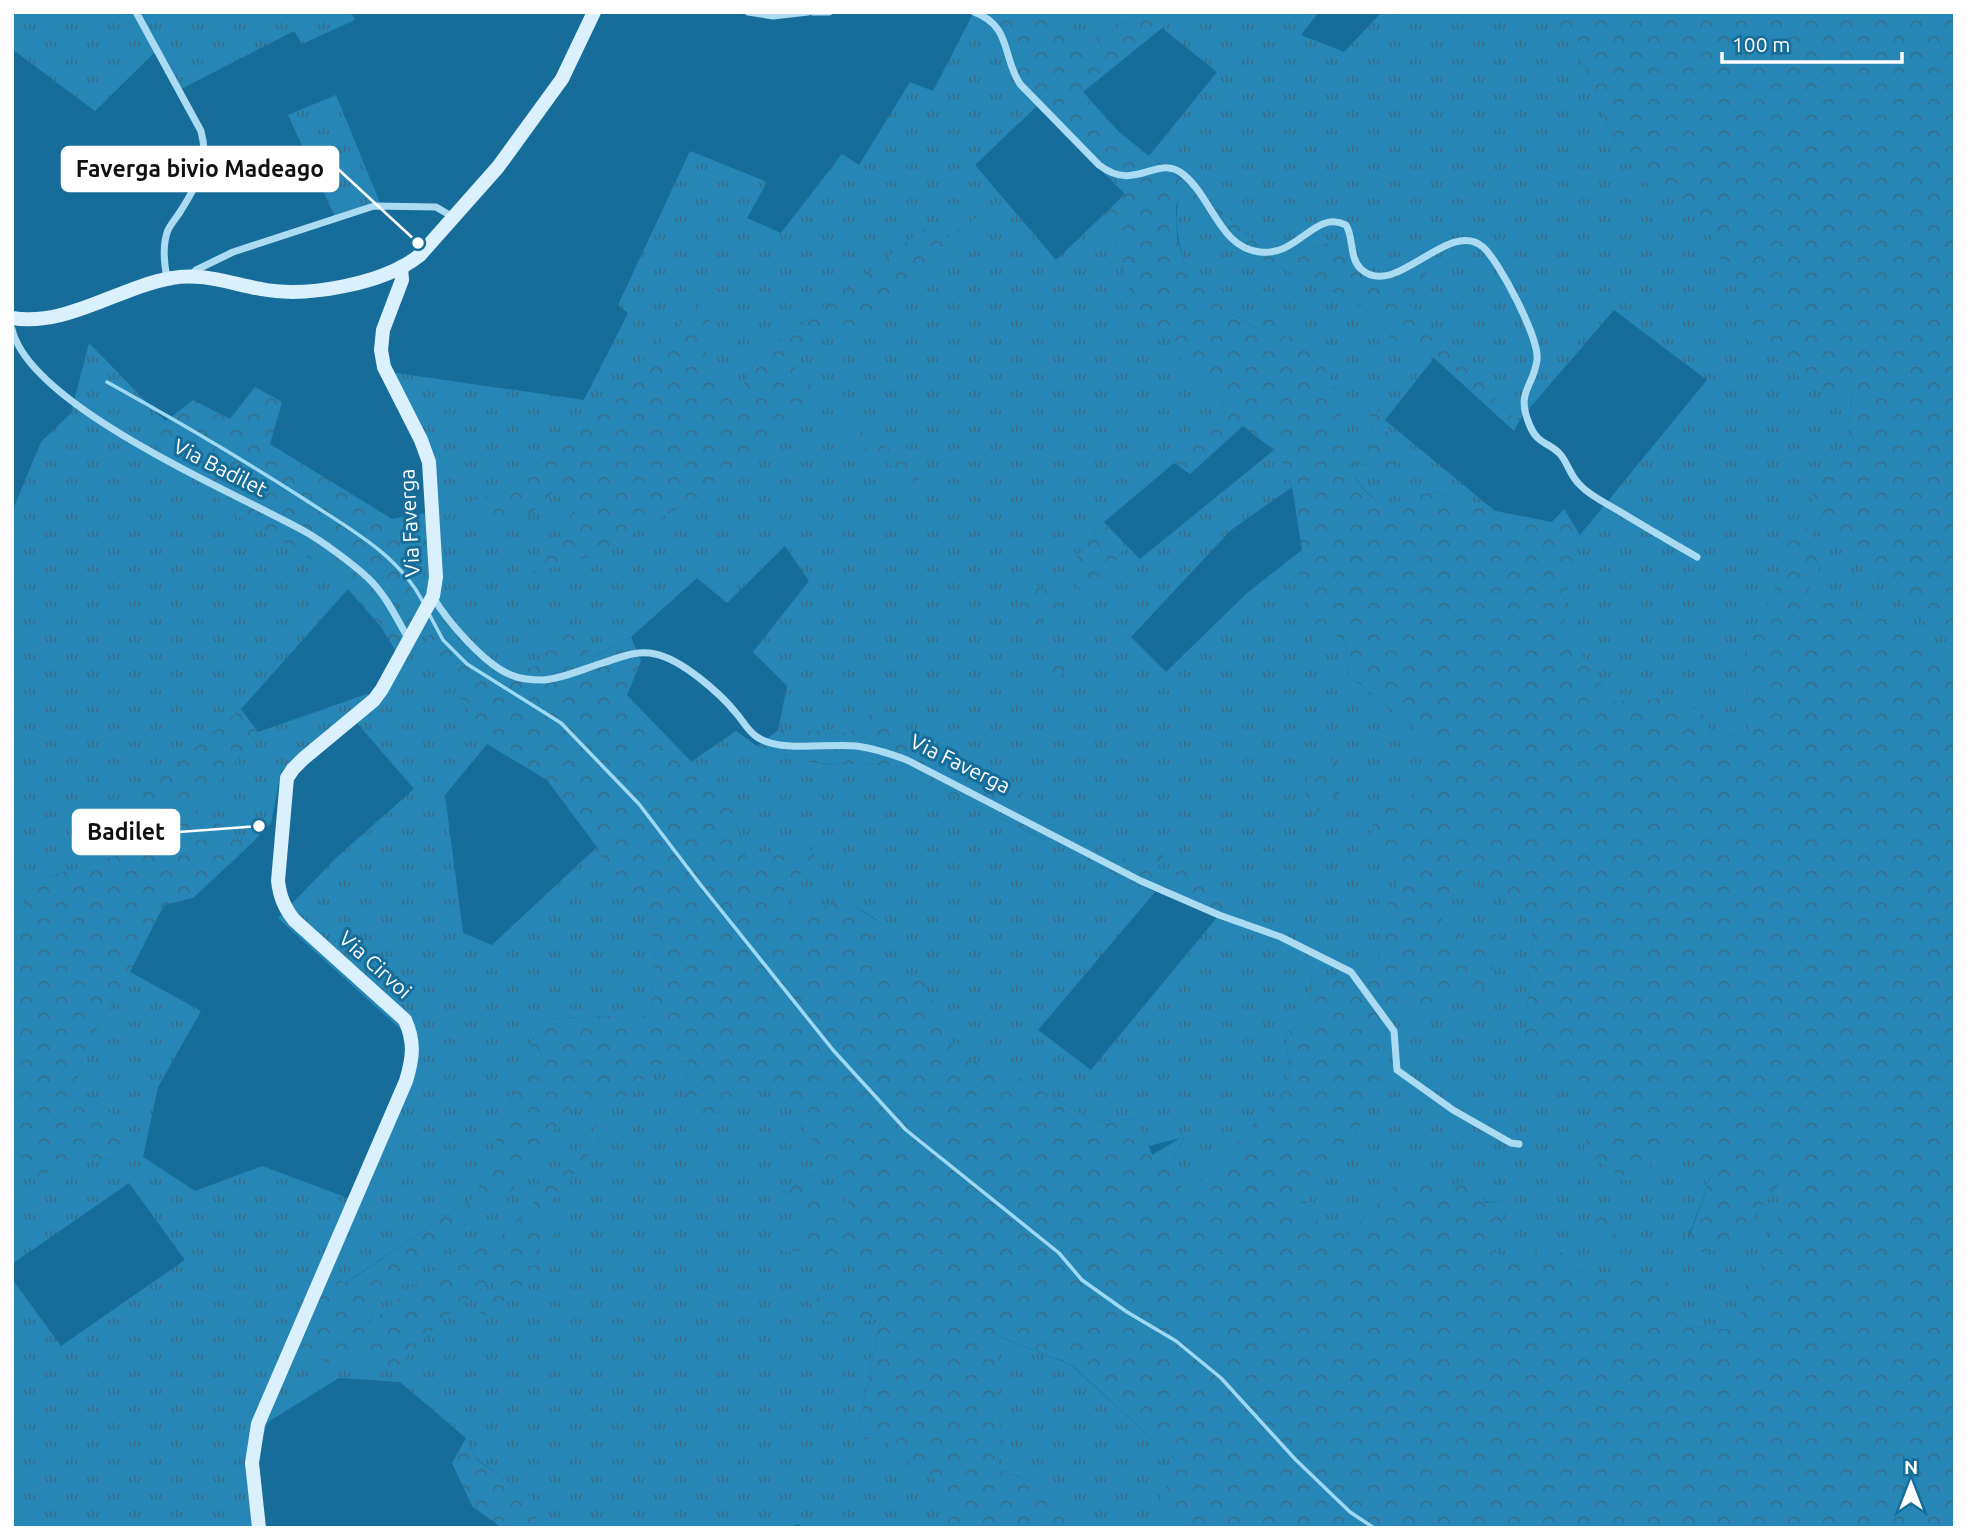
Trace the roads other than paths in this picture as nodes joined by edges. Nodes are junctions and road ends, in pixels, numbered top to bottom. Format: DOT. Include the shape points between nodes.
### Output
graph roads {
  1 [pos="136,12"];
  2 [pos="594,12"];
  3 [pos="748,12"];
  4 [pos="810,12"];
  5 [pos="829,12"];
  6 [pos="974,12"];
  7 [pos="453,217"];
  8 [pos="401,267"];
  9 [pos="189,276"];
  10 [pos="167,278"];
  11 [pos="12,318"];
  12 [pos="12,329"];
  13 [pos="1697,557"];
  14 [pos="433,596"];
  15 [pos="409,641"];
  16 [pos="1519,1144"];
  17 [pos="259,1528"];
  1 -- 10 [label="street" via="205,145 199,181 168,231 163,261"];
  2 -- 7 [label="street" via="562,79 498,167"];
  3 -- 4 [label="street" via="773,16"];
  4 -- 5 [label="street"];
  6 -- 13 [label="street" via="996,25 1020,84 1100,165 1125,177 1158,168 1177,170 1230,236 1248,250 1283,251 1329,221 1346,225 1355,262 1376,275 1398,272 1452,243 1470,241 1482,246 1516,299 1536,348 1536,363 1524,394 1533,434 1560,455 1587,492"];
  7 -- 8 [label="street" via="420,255"];
  7 -- 9 [label="street" via="436,207 374,206 233,252"];
  8 -- 9 [label="street" via="301,293"];
  8 -- 14 [label="street, Via Faverga" via="403,276 380,350 429,462 436,577"];
  9 -- 10 [label="street"];
  10 -- 11 [label="street" via="45,319"];
  12 -- 15 [label="street, Via Badilet" via="37,369 77,405 149,452 307,532 369,579"];
  14 -- 15 [label="street, Via Cirvoi"];
  14 -- 16 [label="street, Via Faverga" via="462,636 511,675 545,680 631,654 656,654 708,686 764,741 874,748 908,760 1141,881 1281,937 1351,972 1394,1031 1397,1070 1453,1110"];
  15 -- 17 [label="street, Via Cirvoi" via="374,700 293,769 285,790 278,881 285,909 405,1020 413,1047 406,1082 258,1424 252,1463"];
}
